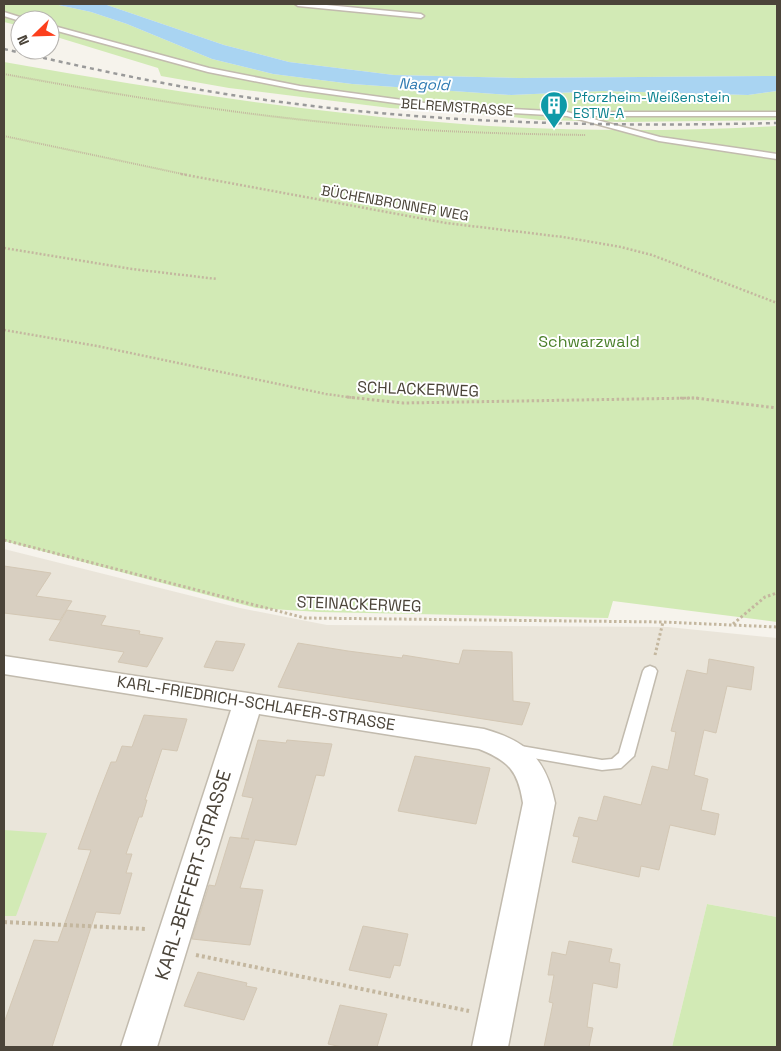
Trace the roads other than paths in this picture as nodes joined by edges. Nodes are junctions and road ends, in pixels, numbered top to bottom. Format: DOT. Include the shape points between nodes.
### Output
graph roads {
  1 [pos="298,4"];
  2 [pos="421,16"];
  3 [pos="60,30"];
  4 [pos="567,114"];
  5 [pos="777,114"];
  6 [pos="777,157"];
  7 [pos="4,665"];
  8 [pos="650,671"];
  9 [pos="248,702"];
  10 [pos="508,748"];
  11 [pos="139,1047"];
  12 [pos="490,1047"];
  1 -- 2 [label="lane"];
  3 -- 4 [label="lane, BELREMSTRASSE" via="208,70 305,89 439,107"];
  4 -- 5 [label="lane"];
  4 -- 6 [label="lane, BELREMSTRASSE" via="659,138"];
  7 -- 9 [label="street, KARL-FRIEDRICH-SCHLAFER-STRASSE"];
  8 -- 10 [label="lane, KARL-FRIEDRICH-SCHLAFER-STRASSE" via="626,756 616,764 602,765"];
  9 -- 10 [label="street, KARL-FRIEDRICH-SCHLAFER-STRASSE" via="484,739"];
  9 -- 11 [label="street, KARL-BEFFERT-STRASSE"];
  10 -- 12 [label="street, KARL-FRIEDRICH-SCHLAFER-STRASSE" via="536,780 539,803"];
}
